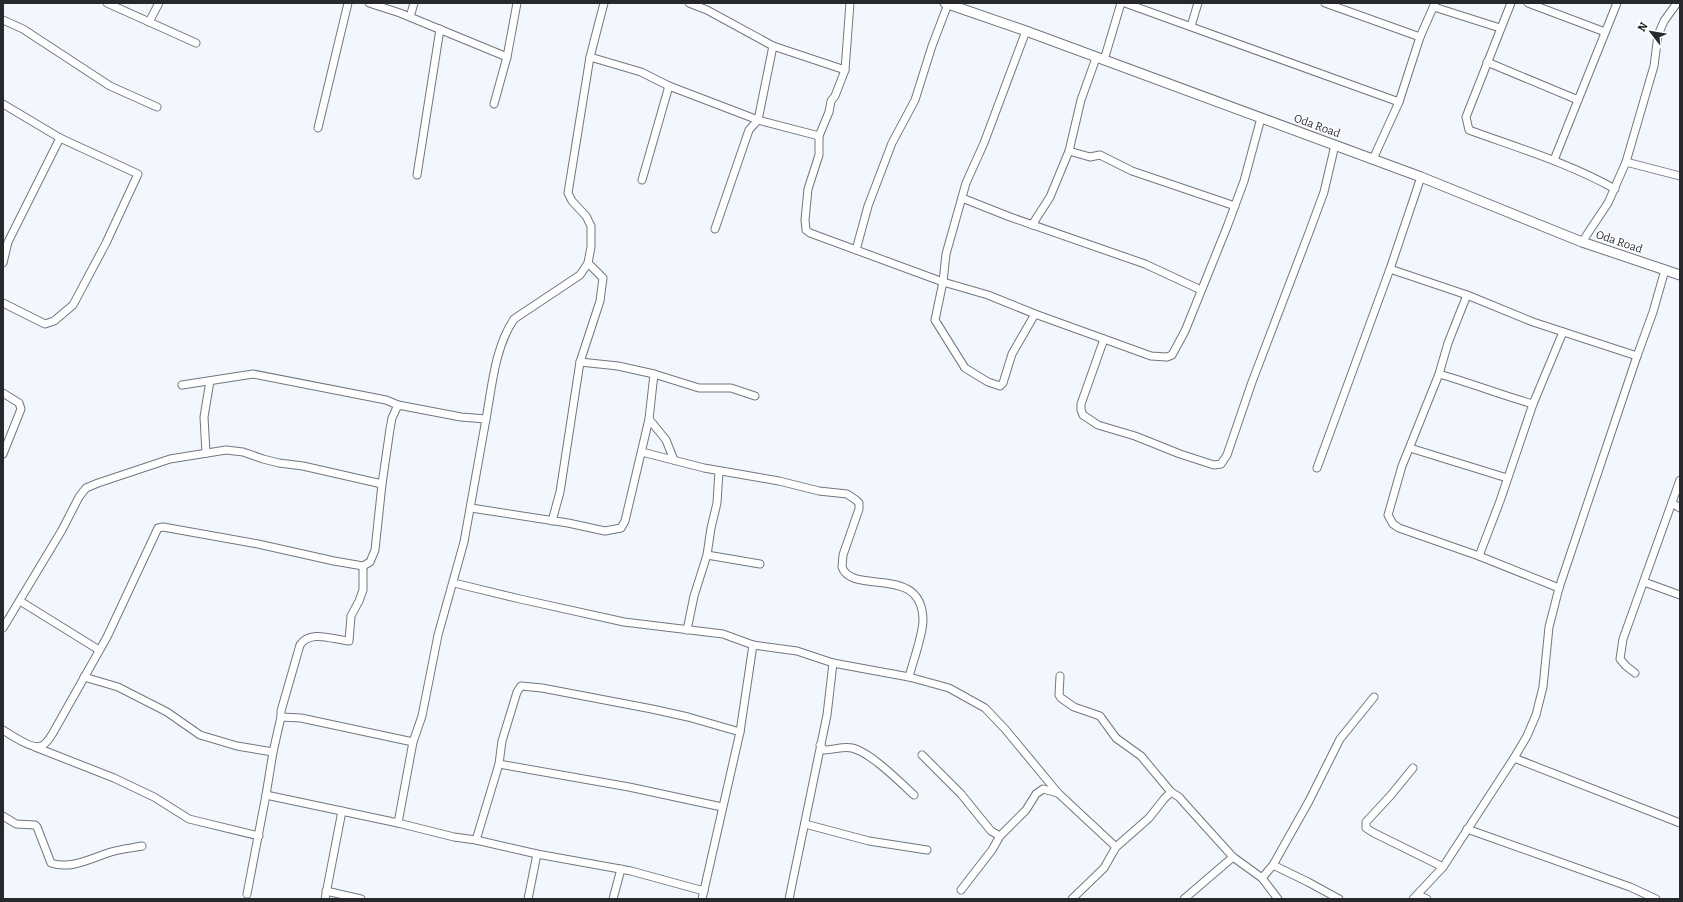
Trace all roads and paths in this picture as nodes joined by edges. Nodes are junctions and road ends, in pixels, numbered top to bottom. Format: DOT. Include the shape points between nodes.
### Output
graph roads {
  1 [pos="107,3"];
  2 [pos="159,3"];
  3 [pos="348,3"];
  4 [pos="369,3"];
  5 [pos="414,3"];
  6 [pos="517,3"];
  7 [pos="604,3"];
  8 [pos="689,3"];
  9 [pos="850,3"];
  10 [pos="1121,3"];
  11 [pos="1125,3"];
  12 [pos="1198,3"];
  13 [pos="1325,3"];
  14 [pos="1511,3"];
  15 [pos="1528,3"];
  16 [pos="1617,3"];
  17 [pos="1677,3"];
  18 [pos="946,4"];
  19 [pos="1434,5"];
  20 [pos="410,17"];
  21 [pos="3,20"];
  22 [pos="149,22"];
  23 [pos="1191,26"];
  24 [pos="1500,28"];
  25 [pos="440,29"];
  26 [pos="1026,31"];
  27 [pos="1605,32"];
  28 [pos="1420,37"];
  29 [pos="196,42"];
  30 [pos="773,46"];
  31 [pos="507,57"];
  32 [pos="590,57"];
  33 [pos="1100,59"];
  34 [pos="1487,62"];
  35 [pos="845,70"];
  36 [pos="669,86"];
  37 [pos="1578,100"];
  38 [pos="1399,102"];
  39 [pos="3,104"];
  40 [pos="494,104"];
  41 [pos="157,107"];
  42 [pos="1261,118"];
  43 [pos="758,120"];
  44 [pos="318,128"];
  45 [pos="819,136"];
  46 [pos="60,138"];
  47 [pos="1335,145"];
  48 [pos="1069,151"];
  49 [pos="1373,159"];
  50 [pos="1554,160"];
  51 [pos="1626,162"];
  52 [pos="417,175"];
  53 [pos="1680,176"];
  54 [pos="1421,177"];
  55 [pos="642,180"];
  56 [pos="1615,189"];
  57 [pos="962,198"];
  58 [pos="1235,206"];
  59 [pos="1032,225"];
  60 [pos="715,229"];
  61 [pos="1582,242"];
  62 [pos="856,250"];
  63 [pos="3,263"];
  64 [pos="588,263"];
  65 [pos="1390,269"];
  66 [pos="1665,270"];
  67 [pos="1680,275"];
  68 [pos="943,282"];
  69 [pos="1201,290"];
  70 [pos="1467,295"];
  71 [pos="3,303"];
  72 [pos="1035,314"];
  73 [pos="1562,332"];
  74 [pos="1104,339"];
  75 [pos="1637,356"];
  76 [pos="580,362"];
  77 [pos="654,374"];
  78 [pos="1439,374"];
  79 [pos="210,381"];
  80 [pos="182,385"];
  81 [pos="3,393"];
  82 [pos="755,396"];
  83 [pos="1533,404"];
  84 [pos="398,405"];
  85 [pos="649,418"];
  86 [pos="486,419"];
  87 [pos="1410,448"];
  88 [pos="642,452"];
  89 [pos="206,453"];
  90 [pos="3,454"];
  91 [pos="674,460"];
  92 [pos="1317,468"];
  93 [pos="719,471"];
  94 [pos="1507,478"];
  95 [pos="1680,480"];
  96 [pos="382,484"];
  97 [pos="1672,503"];
  98 [pos="471,508"];
  99 [pos="1680,508"];
  100 [pos="552,521"];
  101 [pos="707,555"];
  102 [pos="1479,556"];
  103 [pos="760,564"];
  104 [pos="363,566"];
  105 [pos="1644,582"];
  106 [pos="454,583"];
  107 [pos="1559,588"];
  108 [pos="1680,596"];
  109 [pos="20,600"];
  110 [pos="3,628"];
  111 [pos="687,630"];
  112 [pos="753,645"];
  113 [pos="99,650"];
  114 [pos="833,664"];
  115 [pos="1635,673"];
  116 [pos="1060,676"];
  117 [pos="84,677"];
  118 [pos="909,677"];
  119 [pos="1374,697"];
  120 [pos="281,718"];
  121 [pos="3,730"];
  122 [pos="740,732"];
  123 [pos="413,742"];
  124 [pos="820,745"];
  125 [pos="35,747"];
  126 [pos="273,752"];
  127 [pos="922,755"];
  128 [pos="1514,758"];
  129 [pos="499,764"];
  130 [pos="1412,768"];
  131 [pos="1171,792"];
  132 [pos="1058,793"];
  133 [pos="914,795"];
  134 [pos="266,796"];
  135 [pos="722,808"];
  136 [pos="342,811"];
  137 [pos="3,816"];
  138 [pos="398,823"];
  139 [pos="1680,823"];
  140 [pos="804,824"];
  141 [pos="1467,829"];
  142 [pos="259,836"];
  143 [pos="1000,836"];
  144 [pos="476,840"];
  145 [pos="142,846"];
  146 [pos="1116,847"];
  147 [pos="928,850"];
  148 [pos="537,854"];
  149 [pos="1233,857"];
  150 [pos="1273,865"];
  151 [pos="1443,867"];
  152 [pos="621,869"];
  153 [pos="1262,878"];
  154 [pos="961,890"];
  155 [pos="326,891"];
  156 [pos="704,892"];
  157 [pos="247,894"];
  158 [pos="1415,897"];
  159 [pos="325,899"];
  160 [pos="361,899"];
  161 [pos="528,899"];
  162 [pos="613,899"];
  163 [pos="702,899"];
  164 [pos="789,899"];
  165 [pos="1072,899"];
  166 [pos="1184,899"];
  167 [pos="1278,899"];
  168 [pos="1339,899"];
  169 [pos="1427,899"];
  170 [pos="1656,899"];
  1 -- 22 [label="street"];
  2 -- 22 [label="street"];
  3 -- 44 [label="street"];
  4 -- 20 [label="street"];
  5 -- 20 [label="street"];
  6 -- 31 [label="street"];
  7 -- 32 [label="street"];
  8 -- 30 [label="street"];
  9 -- 35 [label="street"];
  10 -- 33 [label="street"];
  11 -- 23 [label="street"];
  12 -- 23 [label="street"];
  13 -- 28 [label="street"];
  14 -- 24 [label="street"];
  15 -- 27 [label="street"];
  16 -- 27 [label="street"];
  17 -- 51 [label="street" via="1658,35 1654,66"];
  18 -- 26 [label="street, Oda Road"];
  18 -- 62 [label="street" via="915,100 892,143 868,206"];
  19 -- 24 [label="street"];
  19 -- 28 [label="street"];
  20 -- 25 [label="street"];
  21 -- 41 [label="street" via="23,29 110,86"];
  22 -- 29 [label="street"];
  23 -- 38 [label="street"];
  24 -- 34 [label="street"];
  25 -- 31 [label="street"];
  25 -- 52 [label="street"];
  26 -- 33 [label="street, Oda Road"];
  26 -- 57 [label="street"];
  27 -- 37 [label="street"];
  28 -- 38 [label="street"];
  30 -- 35 [label="street"];
  30 -- 43 [label="street"];
  31 -- 40 [label="street"];
  32 -- 36 [label="street" via="641,72"];
  32 -- 64 [label="street" via="568,193 591,226"];
  33 -- 42 [label="street, Oda Road"];
  33 -- 48 [label="street" via="1081,100"];
  34 -- 37 [label="street"];
  34 -- 50 [label="street" via="1466,117 1469,130"];
  35 -- 45 [label="street"];
  36 -- 43 [label="street"];
  36 -- 55 [label="street"];
  37 -- 50 [label="street"];
  38 -- 49 [label="street"];
  39 -- 46 [label="street"];
  42 -- 47 [label="street, Oda Road"];
  42 -- 58 [label="street"];
  43 -- 45 [label="street"];
  43 -- 60 [label="street" via="749,130"];
  45 -- 62 [label="street" via="818,155 808,189 805,226 810,233"];
  46 -- 63 [label="street" via="8,242"];
  46 -- 71 [label="street" via="138,174 106,243 73,305 54,321 44,324"];
  47 -- 49 [label="street, Oda Road"];
  47 -- 74 [label="street" via="1324,192 1227,455 1221,464 1214,465 1098,425 1083,415 1081,404"];
  48 -- 58 [label="street" via="1090,157 1100,155 1132,171"];
  48 -- 59 [label="street" via="1050,198"];
  49 -- 54 [label="street, Oda Road"];
  50 -- 56 [label="street"];
  51 -- 53 [label="street"];
  51 -- 56 [label="street"];
  54 -- 61 [label="street, Oda Road"];
  54 -- 65 [label="street"];
  56 -- 61 [label="street"];
  57 -- 59 [label="street"];
  57 -- 68 [label="street" via="946,254"];
  58 -- 69 [label="street"];
  59 -- 69 [label="street" via="1145,264"];
  61 -- 66 [label="street, Oda Road"];
  62 -- 68 [label="street"];
  64 -- 76 [label="street" via="603,278 600,301"];
  64 -- 86 [label="street" via="580,275 514,318 507,329 495,371"];
  65 -- 70 [label="street"];
  65 -- 92 [label="street"];
  66 -- 67 [label="street, Oda Road"];
  66 -- 75 [label="street"];
  68 -- 72 [label="street"];
  68 -- 72 [label="street" via="935,317 937,326 965,368 1000,386 1012,354"];
  69 -- 74 [label="street" via="1172,355 1151,356"];
  70 -- 73 [label="street"];
  70 -- 78 [label="street"];
  72 -- 74 [label="street"];
  73 -- 75 [label="street"];
  73 -- 83 [label="street"];
  75 -- 107 [label="street"];
  76 -- 77 [label="street" via="618,366"];
  76 -- 100 [label="street" via="560,492"];
  77 -- 82 [label="street" via="699,388 732,388"];
  77 -- 85 [label="street"];
  78 -- 83 [label="street"];
  78 -- 87 [label="street"];
  79 -- 80 [label="street"];
  79 -- 84 [label="street" via="253,374 386,400"];
  79 -- 89 [label="street" via="204,417"];
  81 -- 90 [label="street" via="19,403 21,409"];
  83 -- 94 [label="street"];
  84 -- 86 [label="street"];
  84 -- 96 [label="street" via="392,418"];
  85 -- 88 [label="street"];
  85 -- 91 [label="street" via="666,440"];
  86 -- 98 [label="street"];
  87 -- 94 [label="street"];
  87 -- 102 [label="street" via="1388,515 1393,524"];
  88 -- 91 [label="street"];
  88 -- 100 [label="street" via="621,528 605,531"];
  89 -- 96 [label="street" via="226,450 243,452 279,463"];
  89 -- 109 [label="street" via="170,459 86,488"];
  91 -- 93 [label="street"];
  93 -- 101 [label="street" via="717,503"];
  93 -- 118 [label="street" via="780,481 819,491 840,492 859,503 843,555 842,568 849,576 857,579 904,586 918,600 923,622"];
  94 -- 102 [label="street"];
  95 -- 97 [label="street"];
  96 -- 104 [label="street" via="376,550 370,562"];
  97 -- 99 [label="street"];
  97 -- 105 [label="street"];
  98 -- 100 [label="street"];
  98 -- 106 [label="street"];
  101 -- 103 [label="street"];
  101 -- 111 [label="street"];
  102 -- 107 [label="street"];
  104 -- 113 [label="street" via="258,544 158,528"];
  104 -- 120 [label="street" via="363,590 351,616 349,642 320,637 303,640"];
  105 -- 108 [label="street"];
  105 -- 115 [label="street" via="1623,640 1620,659"];
  106 -- 111 [label="street" via="624,622"];
  106 -- 123 [label="street" via="438,635 422,716"];
  107 -- 128 [label="street" via="1549,627 1544,687 1536,715"];
  109 -- 110 [label="street"];
  109 -- 113 [label="street"];
  111 -- 112 [label="street" via="723,634"];
  112 -- 114 [label="street" via="797,651"];
  112 -- 122 [label="street"];
  113 -- 117 [label="street"];
  114 -- 118 [label="street"];
  114 -- 124 [label="street" via="830,698"];
  116 -- 131 [label="street" via="1061,698 1074,707 1100,716 1116,738 1141,756"];
  117 -- 125 [label="street" via="54,731 46,742"];
  117 -- 126 [label="street" via="132,694 167,712 200,736"];
  118 -- 132 [label="street" via="949,688 985,708"];
  119 -- 150 [label="street" via="1340,739"];
  120 -- 123 [label="street" via="309,719"];
  120 -- 126 [label="street"];
  121 -- 125 [label="street"];
  122 -- 129 [label="street" via="674,714 521,686 502,741"];
  122 -- 135 [label="street"];
  123 -- 138 [label="street"];
  124 -- 133 [label="street" via="824,750 844,747 860,751 888,770"];
  124 -- 140 [label="street"];
  125 -- 142 [label="street" via="141,790 189,819"];
  126 -- 134 [label="street"];
  127 -- 143 [label="street" via="961,794 991,831"];
  128 -- 139 [label="street"];
  128 -- 141 [label="street"];
  129 -- 135 [label="street" via="629,787"];
  129 -- 144 [label="street"];
  130 -- 151 [label="street" via="1366,822 1366,828"];
  131 -- 146 [label="street" via="1149,818"];
  131 -- 149 [label="street" via="1179,797"];
  132 -- 143 [label="street" via="1043,789 1039,791 1026,810"];
  132 -- 146 [label="street"];
  134 -- 136 [label="street"];
  134 -- 142 [label="street"];
  135 -- 156 [label="street"];
  136 -- 138 [label="street"];
  136 -- 155 [label="street"];
  137 -- 145 [label="street" via="16,824 38,827 51,863 57,865 86,862 112,851"];
  138 -- 144 [label="street" via="454,838"];
  140 -- 147 [label="street" via="869,841"];
  140 -- 164 [label="street"];
  141 -- 151 [label="street"];
  141 -- 170 [label="street" via="1630,887"];
  142 -- 157 [label="street"];
  143 -- 154 [label="street"];
  144 -- 148 [label="street"];
  146 -- 165 [label="street" via="1104,868"];
  148 -- 152 [label="street"];
  148 -- 161 [label="street"];
  149 -- 153 [label="street"];
  149 -- 166 [label="street"];
  150 -- 153 [label="street"];
  150 -- 168 [label="street"];
  151 -- 158 [label="street"];
  152 -- 156 [label="street"];
  152 -- 162 [label="street"];
  153 -- 167 [label="street"];
  155 -- 159 [label="street"];
  155 -- 160 [label="street"];
  156 -- 163 [label="street"];
  158 -- 169 [label="street"];
}
